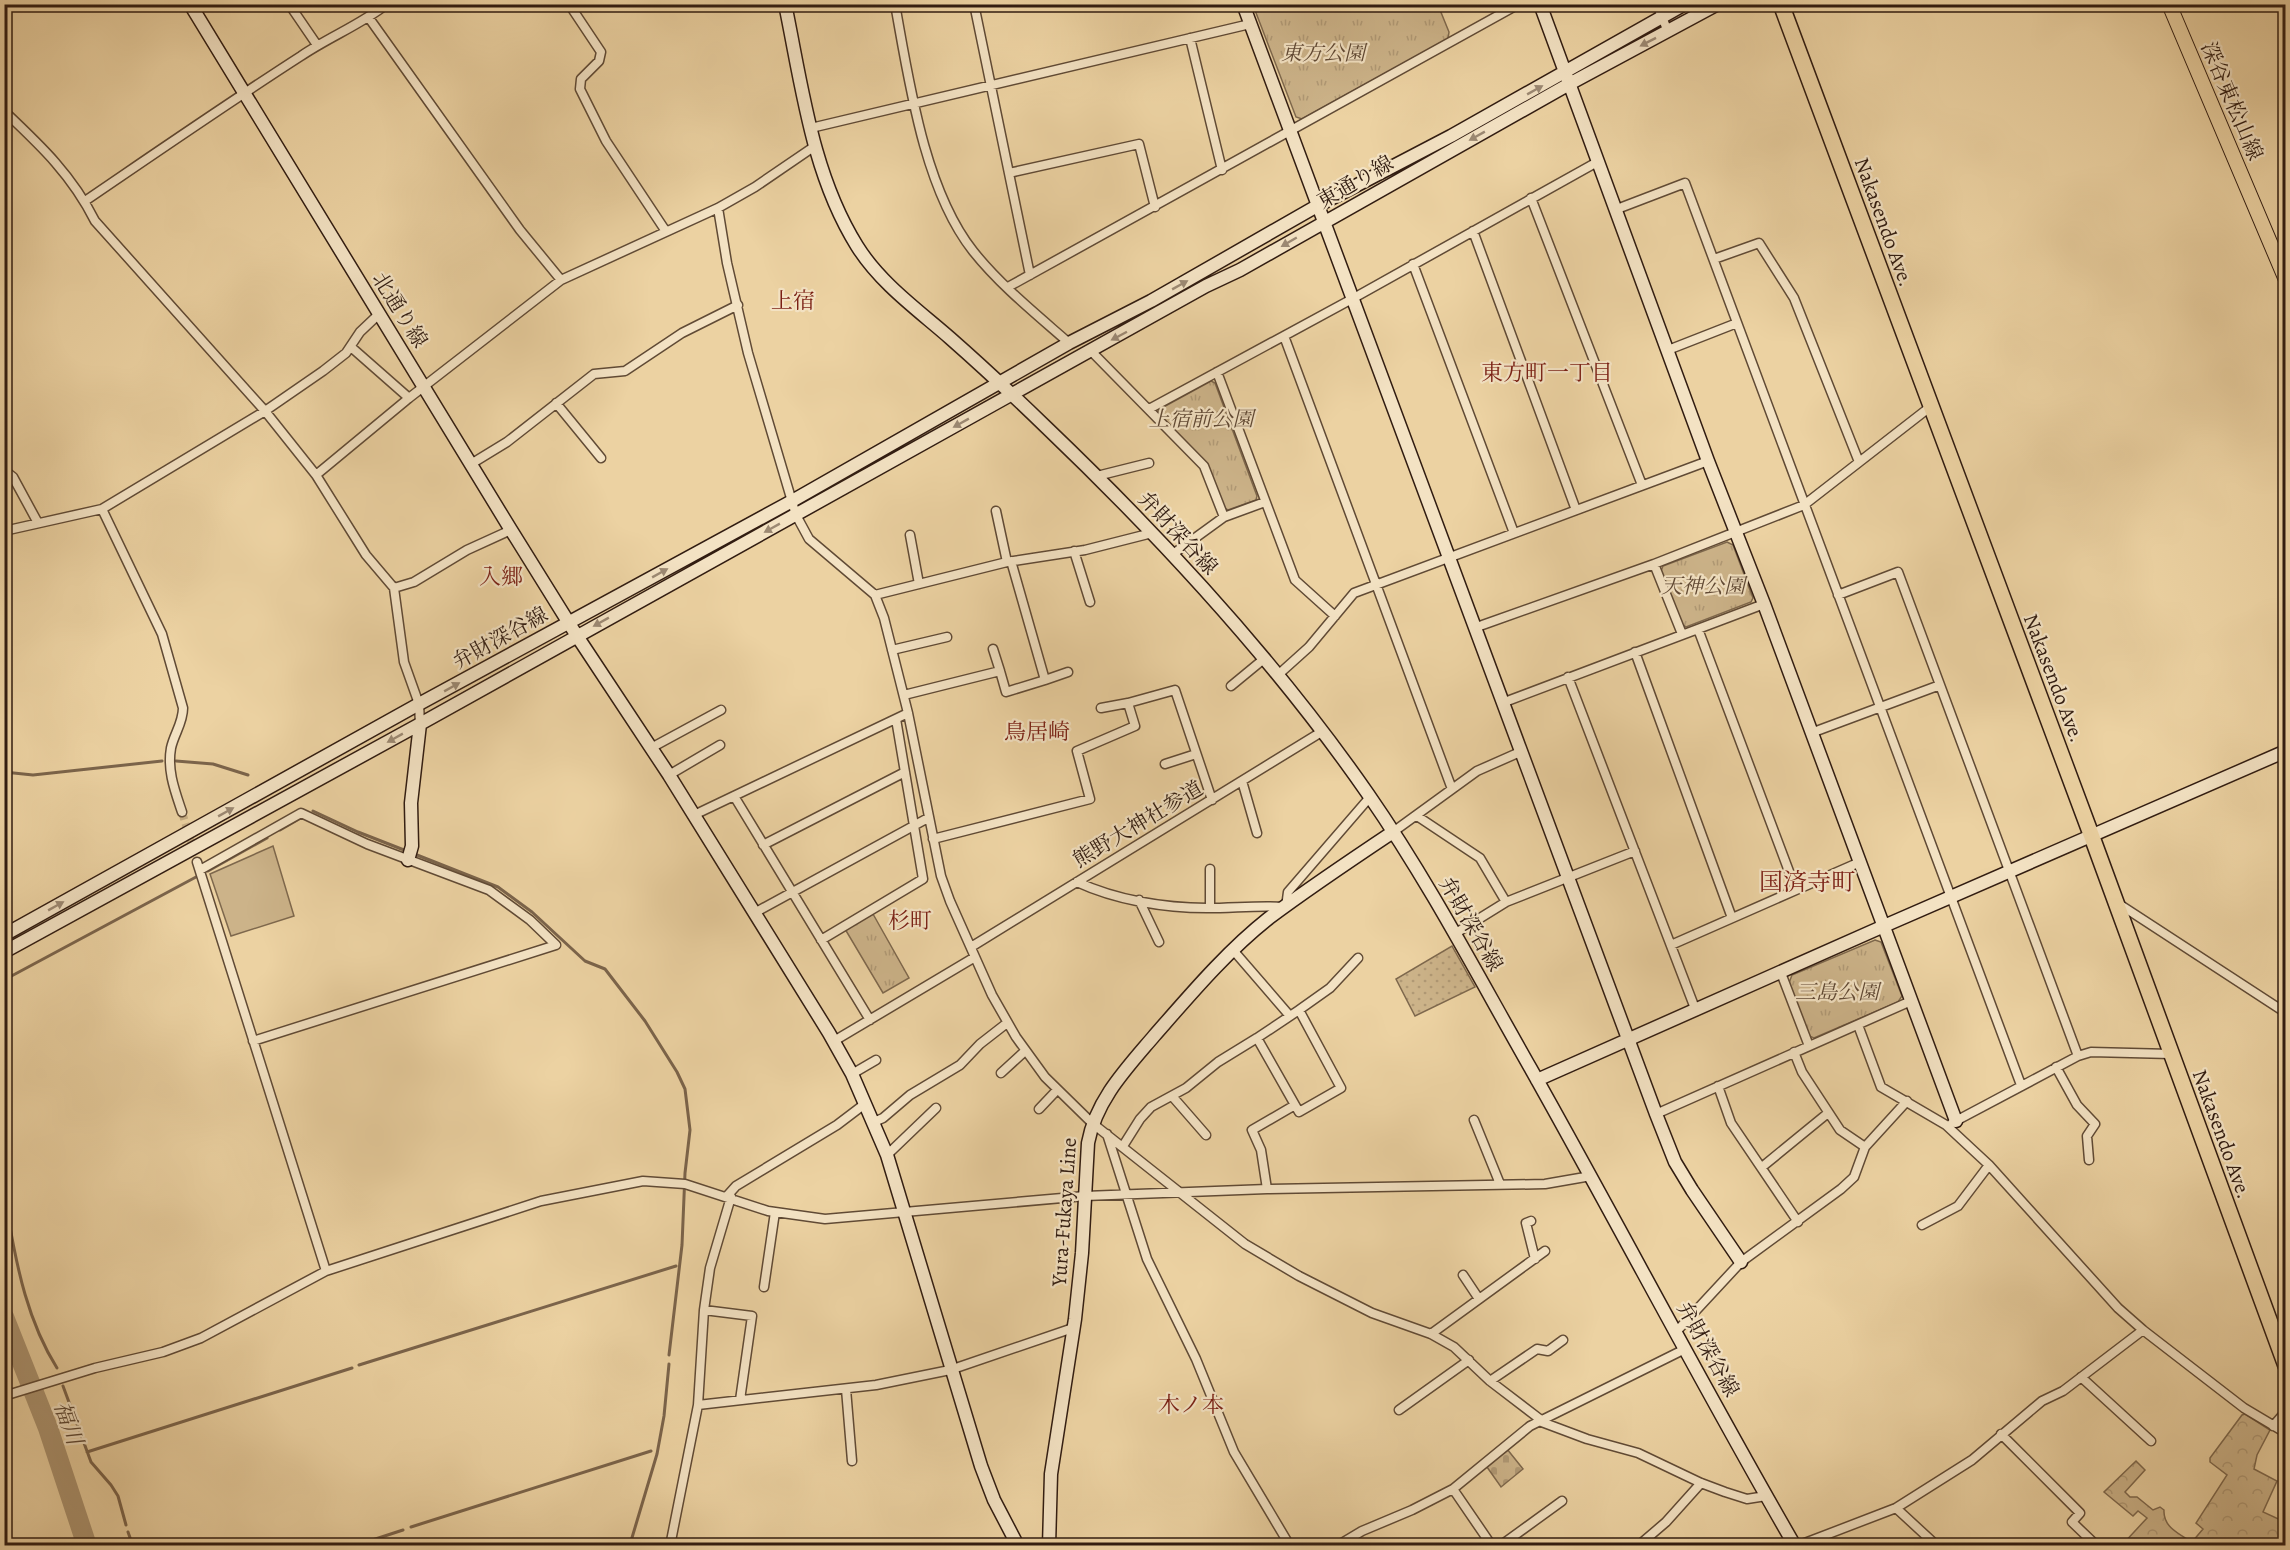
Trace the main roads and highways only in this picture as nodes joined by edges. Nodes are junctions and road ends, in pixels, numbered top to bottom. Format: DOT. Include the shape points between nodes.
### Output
graph roads {
  1 [pos="1781,4"];
  2 [pos="2169,4"];
  3 [pos="2286,279"];
  4 [pos="2286,1366"];
  1 -- 4 [label="highway, Nakasendo Ave."];
  2 -- 3 [label="main road, 深谷東松山線"];
}
